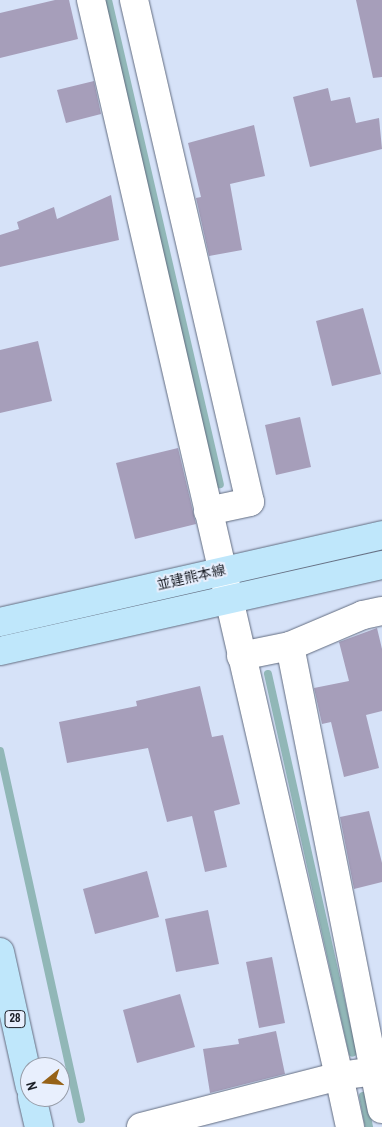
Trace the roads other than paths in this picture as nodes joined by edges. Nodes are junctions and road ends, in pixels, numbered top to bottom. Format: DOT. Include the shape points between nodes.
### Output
graph roads {
  1 [pos="91,0"];
  2 [pos="134,0"];
  3 [pos="208,511"];
  4 [pos="382,535"];
  5 [pos="382,565"];
  6 [pos="222,569"];
  7 [pos="228,598"];
  8 [pos="382,611"];
  9 [pos="0,622"];
  10 [pos="290,646"];
  11 [pos="0,651"];
  12 [pos="241,656"];
  13 [pos="0,952"];
  14 [pos="23,1057"];
  15 [pos="378,1071"];
  16 [pos="339,1076"];
  17 [pos="34,1107"];
  18 [pos="382,1108"];
  19 [pos="39,1127"];
  20 [pos="140,1127"];
  21 [pos="350,1127"];
  1 -- 3 [label="street"];
  2 -- 3 [label="street" via="250,502"];
  3 -- 6 [label="street"];
  4 -- 6 [label="main road, 並建熊本線"];
  5 -- 7 [label="main road"];
  6 -- 7 [label="street"];
  6 -- 9 [label="main road, 並建熊本線"];
  7 -- 11 [label="main road"];
  7 -- 12 [label="street"];
  8 -- 10 [label="street" via="363,615"];
  10 -- 12 [label="street"];
  10 -- 15 [label="street"];
  12 -- 16 [label="street"];
  13 -- 14 [label="main road, 28"];
  15 -- 16 [label="street"];
  15 -- 18 [label="street"];
  16 -- 20 [label="street"];
  16 -- 21 [label="street"];
  17 -- 19 [label="main road"];
}
